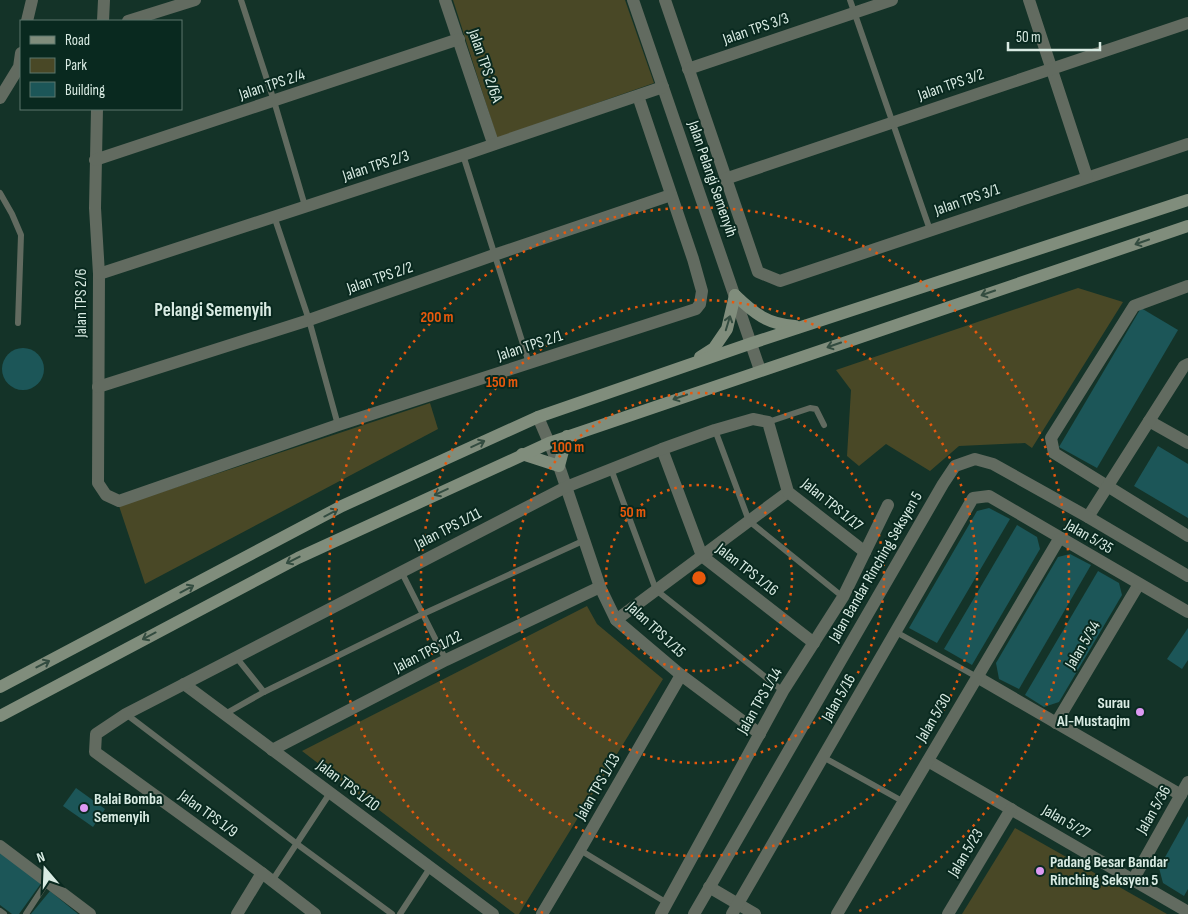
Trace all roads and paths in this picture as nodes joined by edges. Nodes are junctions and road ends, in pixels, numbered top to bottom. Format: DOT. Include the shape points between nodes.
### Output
graph roads {
  1 [pos="32,0"];
  2 [pos="104,0"];
  3 [pos="195,0"];
  4 [pos="241,0"];
  5 [pos="445,0"];
  6 [pos="633,0"];
  7 [pos="665,0"];
  8 [pos="850,0"];
  9 [pos="892,0"];
  10 [pos="1029,0"];
  11 [pos="855,13"];
  12 [pos="28,20"];
  13 [pos="103,20"];
  14 [pos="131,20"];
  15 [pos="1188,23"];
  16 [pos="459,39"];
  17 [pos="20,58"];
  18 [pos="688,69"];
  19 [pos="1051,69"];
  20 [pos="663,87"];
  21 [pos="638,96"];
  22 [pos="0,98"];
  23 [pos="274,101"];
  24 [pos="97,110"];
  25 [pos="892,122"];
  26 [pos="493,143"];
  27 [pos="1188,144"];
  28 [pos="463,155"];
  29 [pos="95,160"];
  30 [pos="1087,177"];
  31 [pos="725,179"];
  32 [pos="0,193"];
  33 [pos="672,195"];
  34 [pos="1188,200"];
  35 [pos="305,206"];
  36 [pos="274,216"];
  37 [pos="1188,226"];
  38 [pos="930,230"];
  39 [pos="494,255"];
  40 [pos="98,274"];
  41 [pos="1188,286"];
  42 [pos="735,295"];
  43 [pos="309,320"];
  44 [pos="18,323"];
  45 [pos="803,326"];
  46 [pos="752,343"];
  47 [pos="529,364"];
  48 [pos="1188,364"];
  49 [pos="684,368"];
  50 [pos="760,370"];
  51 [pos="98,387"];
  52 [pos="538,417"];
  53 [pos="1149,421"];
  54 [pos="768,422"];
  55 [pos="338,425"];
  56 [pos="824,425"];
  57 [pos="715,430"];
  58 [pos="566,436"];
  59 [pos="549,442"];
  60 [pos="1188,444"];
  61 [pos="662,449"];
  62 [pos="522,454"];
  63 [pos="559,466"];
  64 [pos="611,469"];
  65 [pos="1109,485"];
  66 [pos="566,487"];
  67 [pos="788,492"];
  68 [pos="106,495"];
  69 [pos="973,498"];
  70 [pos="888,505"];
  71 [pos="1088,516"];
  72 [pos="749,521"];
  73 [pos="1188,536"];
  74 [pos="1059,539"];
  75 [pos="585,540"];
  76 [pos="865,552"];
  77 [pos="702,556"];
  78 [pos="401,571"];
  79 [pos="1188,576"];
  80 [pos="1138,584"];
  81 [pos="600,587"];
  82 [pos="656,590"];
  83 [pos="843,597"];
  84 [pos="1188,612"];
  85 [pos="423,614"];
  86 [pos="616,620"];
  87 [pos="896,632"];
  88 [pos="814,643"];
  89 [pos="236,657"];
  90 [pos="446,660"];
  91 [pos="681,675"];
  92 [pos="977,677"];
  93 [pos="184,684"];
  94 [pos="0,687"];
  95 [pos="783,691"];
  96 [pos="264,692"];
  97 [pos="126,714"];
  98 [pos="225,714"];
  99 [pos="0,716"];
  100 [pos="1056,723"];
  101 [pos="96,734"];
  102 [pos="760,734"];
  103 [pos="272,750"];
  104 [pos="824,757"];
  105 [pos="928,761"];
  106 [pos="1188,782"];
  107 [pos="330,793"];
  108 [pos="1180,795"];
  109 [pos="904,802"];
  110 [pos="1011,809"];
  111 [pos="297,844"];
  112 [pos="0,846"];
  113 [pos="580,850"];
  114 [pos="430,868"];
  115 [pos="262,872"];
  116 [pos="1133,880"];
  117 [pos="272,881"];
  118 [pos="47,882"];
  119 [pos="709,887"];
  120 [pos="664,909"];
  121 [pos="735,909"];
  122 [pos="0,911"];
  123 [pos="1188,912"];
  124 [pos="4,914"];
  125 [pos="26,914"];
  126 [pos="90,914"];
  127 [pos="237,914"];
  128 [pos="315,914"];
  129 [pos="392,914"];
  130 [pos="400,914"];
  131 [pos="493,914"];
  132 [pos="542,914"];
  133 [pos="694,914"];
  134 [pos="755,914"];
  135 [pos="837,914"];
  136 [pos="948,914"];
  1 -- 12 [label="street"];
  2 -- 13 [label="street"];
  3 -- 14 [label="street"];
  4 -- 23 [label="lane"];
  5 -- 16 [label="street, Jalan TPS 2/6A"];
  6 -- 20 [label="street, Jalan Pelangi Semenyih"];
  7 -- 18 [label="street"];
  8 -- 11 [label="lane"];
  9 -- 11 [label="street, Jalan TPS 3/3"];
  10 -- 19 [label="street"];
  11 -- 18 [label="street, Jalan TPS 3/3"];
  11 -- 25 [label="lane"];
  15 -- 19 [label="street, Jalan TPS 3/2"];
  16 -- 23 [label="street, Jalan TPS 2/4"];
  16 -- 26 [label="street, Jalan TPS 2/6A"];
  17 -- 22 [label="street"];
  18 -- 31 [label="street"];
  19 -- 25 [label="street, Jalan TPS 3/2"];
  19 -- 30 [label="street"];
  20 -- 21 [label="street, Jalan TPS 2/3"];
  20 -- 42 [label="street, Jalan Pelangi Semenyih"];
  21 -- 26 [label="street, Jalan TPS 2/3"];
  21 -- 33 [label="street, Jalan TPS 2/1"];
  23 -- 29 [label="street, Jalan TPS 2/4"];
  23 -- 35 [label="lane"];
  24 -- 29 [label="street, Jalan TPS 2/6"];
  25 -- 31 [label="street, Jalan TPS 3/2"];
  25 -- 38 [label="lane"];
  26 -- 28 [label="street, Jalan TPS 2/3"];
  27 -- 30 [label="street, Jalan TPS 3/1"];
  28 -- 35 [label="street, Jalan TPS 2/3"];
  28 -- 39 [label="lane"];
  29 -- 40 [label="street, Jalan TPS 2/6"];
  30 -- 38 [label="street, Jalan TPS 3/1"];
  31 -- 38 [label="street, Jalan TPS 3/1" via="758,272 780,281"];
  32 -- 44 [label="lane" via="21,235"];
  33 -- 39 [label="street, Jalan TPS 2/2"];
  33 -- 47 [label="street, Jalan TPS 2/1" via="702,292 696,309"];
  34 -- 45 [label="street"];
  35 -- 36 [label="street, Jalan TPS 2/3"];
  36 -- 40 [label="street, Jalan TPS 2/3"];
  36 -- 43 [label="lane"];
  37 -- 50 [label="street, one-way"];
  39 -- 43 [label="street, Jalan TPS 2/2"];
  39 -- 47 [label="lane"];
  40 -- 51 [label="street, Jalan TPS 2/6"];
  41 -- 65 [label="street" via="1134,306 1051,438 1054,453"];
  42 -- 45 [label="street" via="768,321"];
  42 -- 46 [label="street, Jalan Pelangi Semenyih"];
  49 -- 42 [label="street, one-way" via="714,348 727,329"];
  43 -- 51 [label="street, Jalan TPS 2/2"];
  43 -- 55 [label="lane"];
  45 -- 46 [label="street"];
  46 -- 49 [label="street"];
  46 -- 50 [label="street, Jalan Pelangi Semenyih"];
  47 -- 55 [label="street, Jalan TPS 2/1"];
  48 -- 53 [label="street"];
  49 -- 52 [label="street"];
  50 -- 58 [label="street, one-way"];
  51 -- 68 [label="street, Jalan TPS 2/6" via="98,483"];
  52 -- 59 [label="street, Jalan TPS 1/15"];
  94 -- 52 [label="street, one-way" via="342,506"];
  53 -- 60 [label="street"];
  53 -- 65 [label="street"];
  54 -- 56 [label="lane, Jalan TPS 1/11" via="816,408"];
  54 -- 57 [label="street, Jalan TPS 1/11" via="753,419"];
  54 -- 67 [label="street, Jalan TPS 1/17"];
  55 -- 68 [label="street, Jalan TPS 2/1" via="119,501"];
  57 -- 61 [label="street, Jalan TPS 1/11"];
  57 -- 72 [label="lane"];
  58 -- 59 [label="street"];
  58 -- 63 [label="street"];
  59 -- 62 [label="street"];
  59 -- 63 [label="street, Jalan TPS 1/15"];
  61 -- 64 [label="street, Jalan TPS 1/11"];
  61 -- 77 [label="street, Jalan TPS 1/16"];
  62 -- 63 [label="street"];
  62 -- 99 [label="street, one-way" via="298,558"];
  63 -- 66 [label="street, Jalan TPS 1/15"];
  64 -- 66 [label="street, Jalan TPS 1/11"];
  64 -- 82 [label="lane"];
  65 -- 71 [label="street"];
  65 -- 73 [label="street"];
  66 -- 75 [label="street, Jalan TPS 1/15"];
  66 -- 78 [label="street, Jalan TPS 1/11"];
  67 -- 72 [label="street"];
  67 -- 76 [label="street, Jalan TPS 1/17"];
  69 -- 74 [label="street, Jalan 5/35" via="989,496"];
  69 -- 87 [label="street, Jalan 5/16"];
  70 -- 76 [label="street, Jalan TPS 1/14"];
  71 -- 79 [label="street, Jalan Bandar Rinching Seksyen 5"];
  71 -- 119 [label="street, Jalan Bandar Rinching Seksyen 5" via="993,464 975,459 955,466"];
  72 -- 77 [label="street"];
  72 -- 83 [label="lane"];
  74 -- 80 [label="street, Jalan 5/35"];
  74 -- 92 [label="street, Jalan 5/30"];
  75 -- 81 [label="street, Jalan TPS 1/15"];
  75 -- 85 [label="lane"];
  76 -- 83 [label="street, Jalan TPS 1/14"];
  77 -- 82 [label="street"];
  77 -- 88 [label="street, Jalan TPS 1/16"];
  78 -- 85 [label="lane"];
  78 -- 89 [label="street, Jalan TPS 1/11"];
  80 -- 84 [label="street, Jalan 5/35"];
  80 -- 100 [label="street, Jalan 5/34"];
  81 -- 86 [label="street, Jalan TPS 1/15"];
  81 -- 90 [label="street, Jalan TPS 1/12"];
  82 -- 86 [label="street"];
  82 -- 95 [label="lane"];
  83 -- 88 [label="street, Jalan TPS 1/14"];
  85 -- 90 [label="lane"];
  85 -- 96 [label="lane"];
  86 -- 91 [label="street, Jalan TPS 1/15"];
  87 -- 92 [label="lane"];
  87 -- 104 [label="street, Jalan 5/16"];
  88 -- 95 [label="street, Jalan TPS 1/14"];
  89 -- 93 [label="street, Jalan TPS 1/11"];
  89 -- 96 [label="lane"];
  90 -- 103 [label="street, Jalan TPS 1/12"];
  91 -- 102 [label="street, Jalan TPS 1/15"];
  91 -- 113 [label="street, Jalan TPS 1/13"];
  92 -- 100 [label="street"];
  92 -- 105 [label="street, Jalan 5/30"];
  93 -- 97 [label="street, Jalan TPS 1/11"];
  93 -- 98 [label="street, Jalan TPS 1/10"];
  95 -- 102 [label="street, Jalan TPS 1/14"];
  96 -- 98 [label="lane"];
  97 -- 101 [label="street, Jalan TPS 1/11"];
  97 -- 111 [label="lane"];
  98 -- 103 [label="street, Jalan TPS 1/10"];
  100 -- 108 [label="street"];
  101 -- 115 [label="street, Jalan TPS 1/9" via="95,752"];
  102 -- 120 [label="street, Jalan TPS 1/14"];
  103 -- 107 [label="street, Jalan TPS 1/10"];
  104 -- 109 [label="lane"];
  104 -- 121 [label="street, Jalan 5/16"];
  105 -- 109 [label="street, Jalan 5/30"];
  105 -- 110 [label="street, Jalan 5/27"];
  106 -- 108 [label="street, Jalan 5/36"];
  107 -- 111 [label="lane"];
  107 -- 114 [label="street, Jalan TPS 1/10"];
  108 -- 116 [label="street, Jalan 5/36"];
  109 -- 135 [label="street, Jalan 5/30"];
  110 -- 116 [label="street, Jalan 5/27"];
  110 -- 136 [label="street, Jalan 5/23"];
  111 -- 117 [label="lane"];
  111 -- 129 [label="lane"];
  112 -- 118 [label="street"];
  113 -- 120 [label="lane"];
  113 -- 132 [label="street, Jalan TPS 1/13"];
  114 -- 130 [label="lane"];
  114 -- 131 [label="street, Jalan TPS 1/10"];
  115 -- 117 [label="street, Jalan TPS 1/9"];
  115 -- 127 [label="street"];
  116 -- 123 [label="street, Jalan 5/27"];
  117 -- 128 [label="street, Jalan TPS 1/9"];
  118 -- 125 [label="lane"];
  118 -- 126 [label="street"];
  119 -- 121 [label="street"];
  119 -- 133 [label="street, Jalan Bandar Rinching Seksyen 5"];
  121 -- 134 [label="street"];
  122 -- 124 [label="lane"];
}
